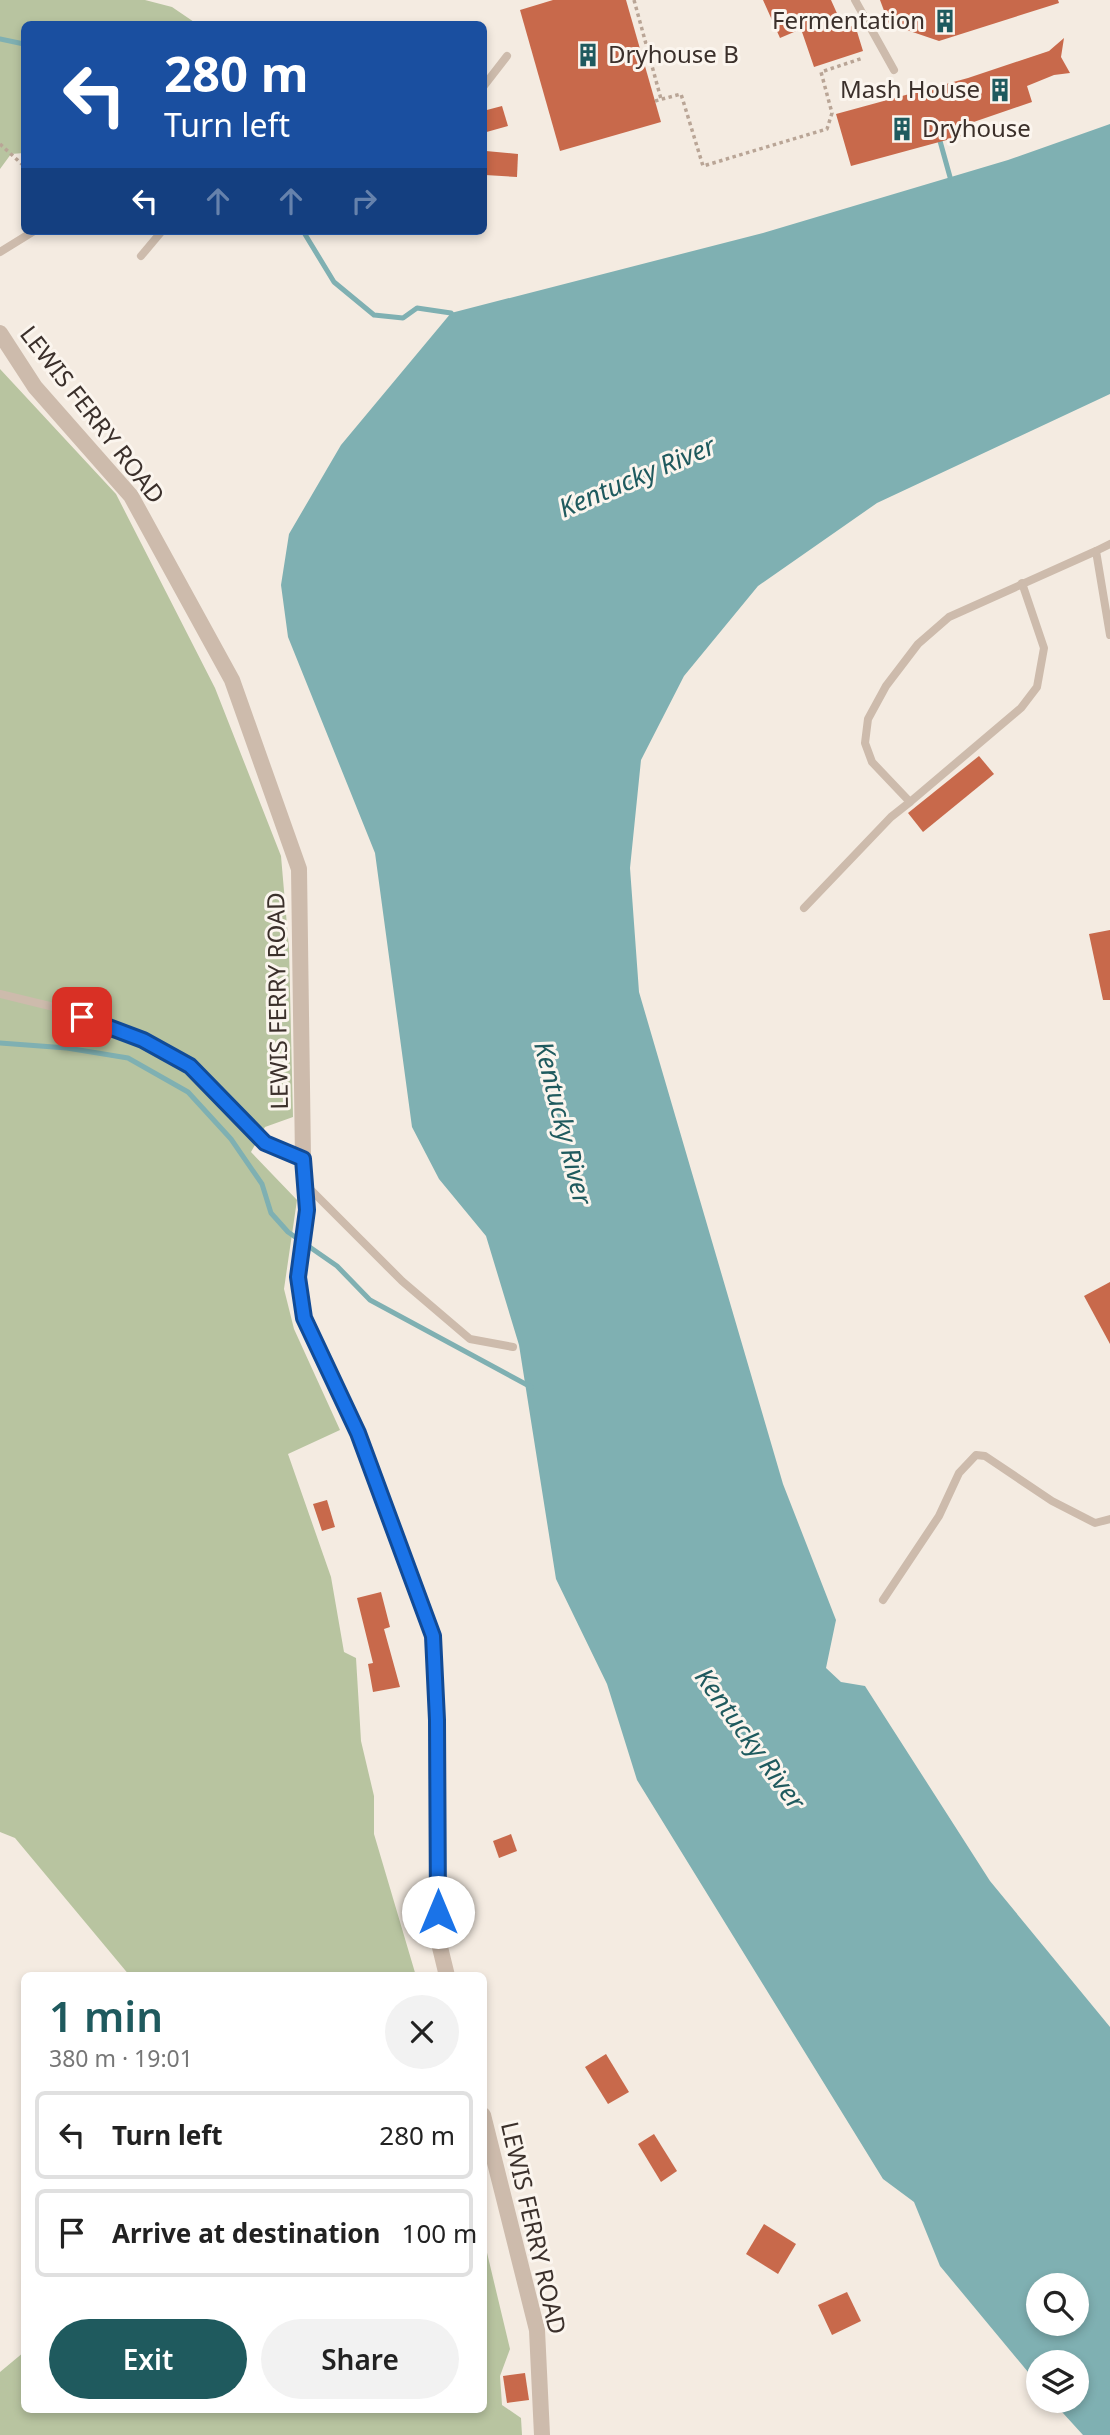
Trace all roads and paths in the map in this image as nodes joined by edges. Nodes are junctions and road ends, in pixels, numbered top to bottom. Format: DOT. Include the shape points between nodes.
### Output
graph roads {
  1 [pos="634,0"];
  2 [pos="855,0"];
  3 [pos="507,56"];
  4 [pos="863,58"];
  5 [pos="894,70"];
  6 [pos="487,82"];
  7 [pos="661,99"];
  8 [pos="655,101"];
  9 [pos="0,144"];
  10 [pos="21,163"];
  11 [pos="27,235"];
  12 [pos="159,235"];
  13 [pos="0,251"];
  14 [pos="141,256"];
  15 [pos="0,333"];
  16 [pos="1110,544"];
  17 [pos="1096,551"];
  18 [pos="1022,583"];
  19 [pos="1110,635"];
  20 [pos="909,802"];
  21 [pos="804,908"];
  22 [pos="0,994"];
  23 [pos="303,1159"];
  24 [pos="305,1184"];
  25 [pos="513,1347"];
  26 [pos="1110,1519"];
  27 [pos="883,1600"];
  28 [pos="446,1972"];
  29 [pos="487,2131"];
  30 [pos="542,2435"];
  1 -- 7 [label="path"];
  2 -- 5 [label="lane"];
  3 -- 6 [label="lane"];
  4 -- 7 [label="path" via="821,72 832,113 827,129 703,166 681,94"];
  7 -- 8 [label="path"];
  9 -- 10 [label="path"];
  11 -- 13 [label="lane"];
  12 -- 14 [label="lane"];
  15 -- 23 [label="street, LEWIS FERRY ROAD" via="34,387 131,496 232,680 299,869"];
  16 -- 17 [label="lane"];
  17 -- 18 [label="lane"];
  17 -- 19 [label="lane"];
  18 -- 20 [label="lane" via="1044,648 1037,687 1021,708"];
  18 -- 20 [label="lane" via="949,617 918,644 868,719 864,743 872,762"];
  20 -- 21 [label="lane"];
  22 -- 23 [label="lane" via="62,1009 143,1040 190,1066 265,1143"];
  23 -- 24 [label="street, LEWIS FERRY ROAD"];
  24 -- 25 [label="lane" via="402,1282 470,1339"];
  24 -- 28 [label="street, LEWIS FERRY ROAD" via="307,1210 298,1277 304,1318 358,1433 433,1636 438,1940"];
  26 -- 27 [label="lane" via="1095,1523 1052,1501 985,1456 976,1455 958,1473 939,1516"];
  29 -- 30 [label="street, LEWIS FERRY ROAD" via="537,2330"];
}
